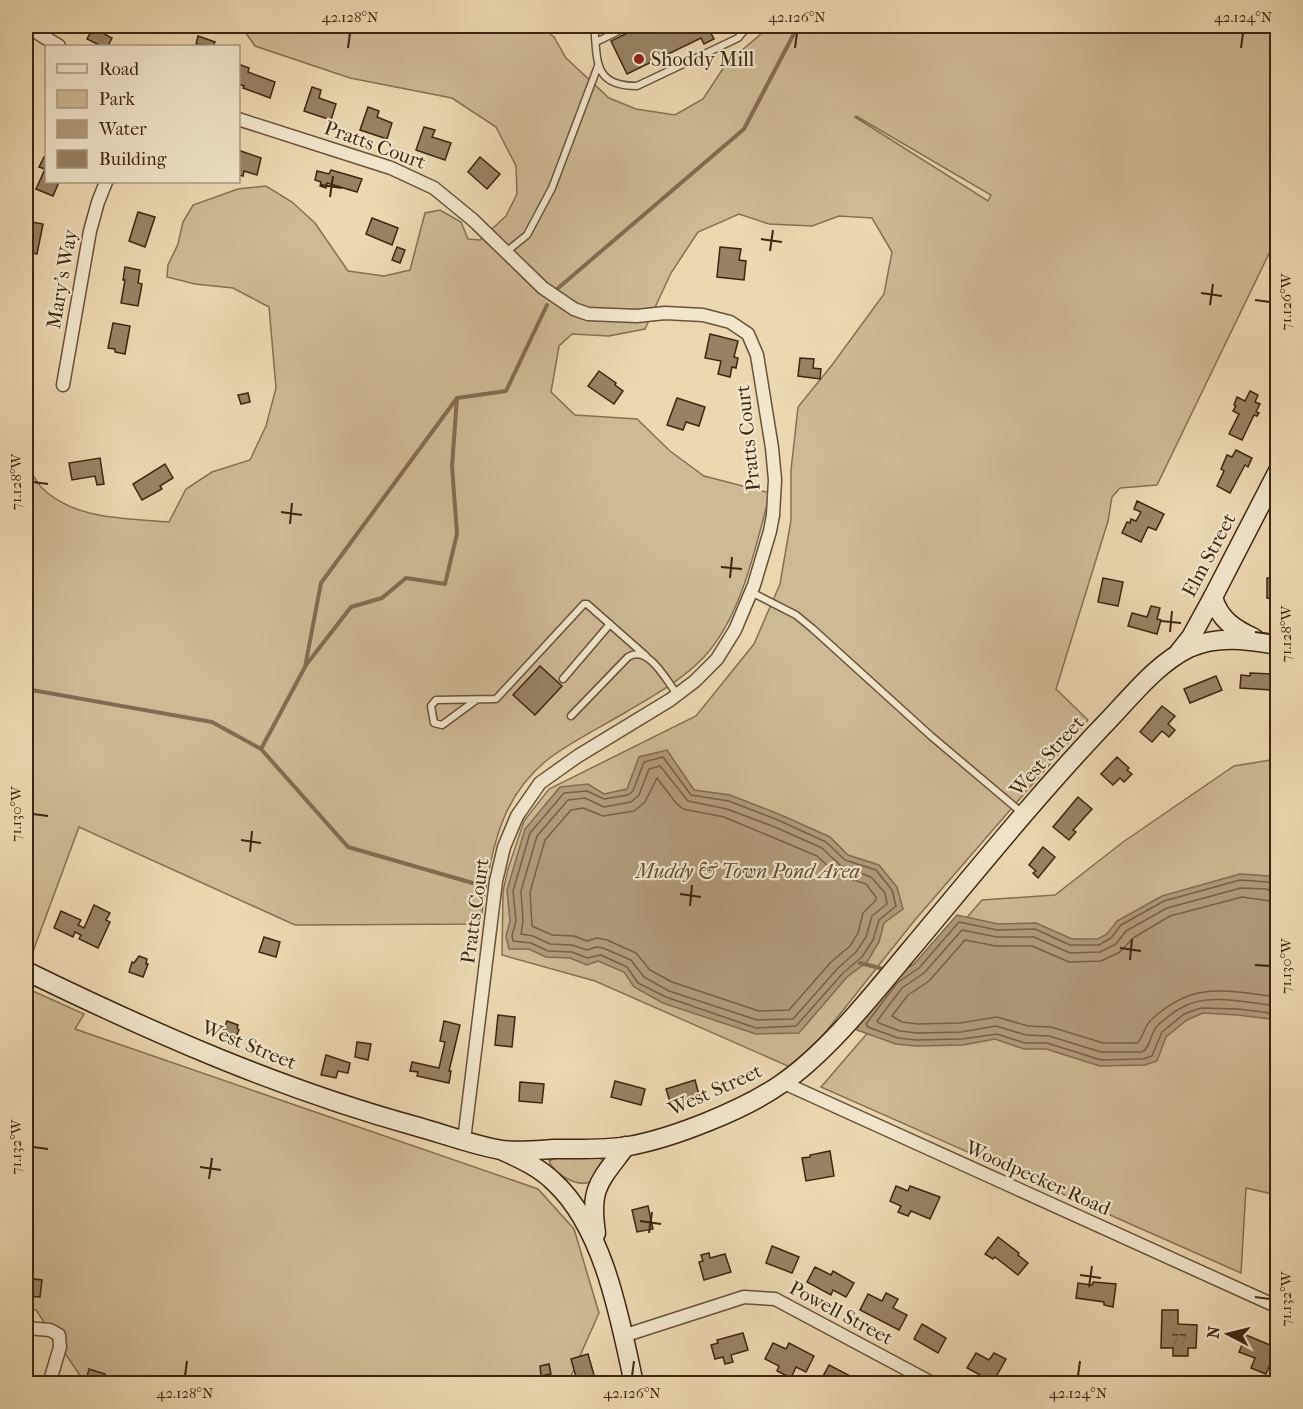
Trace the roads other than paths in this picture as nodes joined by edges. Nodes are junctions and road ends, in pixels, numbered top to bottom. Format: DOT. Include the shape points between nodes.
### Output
graph roads {
  1 [pos="26,26"];
  2 [pos="594,26"];
  3 [pos="629,26"];
  4 [pos="745,26"];
  5 [pos="596,42"];
  6 [pos="57,45"];
  7 [pos="598,66"];
  8 [pos="240,119"];
  9 [pos="106,183"];
  10 [pos="506,252"];
  11 [pos="63,385"];
  12 [pos="1278,471"];
  13 [pos="751,591"];
  14 [pos="1213,597"];
  15 [pos="610,624"];
  16 [pos="1271,644"];
  17 [pos="646,656"];
  18 [pos="1176,656"];
  19 [pos="562,679"];
  20 [pos="678,694"];
  21 [pos="476,700"];
  22 [pos="570,716"];
  23 [pos="1024,815"];
  24 [pos="26,971"];
  25 [pos="783,1083"];
  26 [pos="464,1140"];
  27 [pos="626,1146"];
  28 [pos="501,1150"];
  29 [pos="600,1256"];
  30 [pos="1278,1307"];
  31 [pos="26,1328"];
  32 [pos="623,1336"];
  33 [pos="49,1383"];
  34 [pos="634,1383"];
  35 [pos="934,1383"];
  1 -- 6 [label="street"];
  2 -- 5 [label="lane"];
  3 -- 5 [label="lane"];
  4 -- 7 [label="lane" via="738,38 637,86 619,86 607,80"];
  5 -- 7 [label="lane"];
  7 -- 10 [label="lane" via="552,189 527,235"];
  8 -- 10 [label="street, Pratts Court" via="391,168 434,188"];
  9 -- 11 [label="street, Mary's Way" via="90,231"];
  10 -- 13 [label="street, Pratts Court" via="543,288 588,314 703,315 730,322 748,334 759,365 775,480 770,531"];
  12 -- 14 [label="street, Elm Street"];
  13 -- 20 [label="street, Pratts Court" via="735,630 717,659"];
  13 -- 23 [label="lane" via="796,615"];
  14 -- 16 [label="street, West Street" via="1228,624"];
  14 -- 18 [label="street, Elm Street"];
  15 -- 17 [label="lane"];
  15 -- 19 [label="lane"];
  15 -- 21 [label="lane" via="584,604 503,693 496,699"];
  16 -- 18 [label="street, West Street" via="1219,640"];
  17 -- 20 [label="lane"];
  17 -- 22 [label="lane" via="631,654"];
  18 -- 23 [label="street, West Street" via="1122,706"];
  20 -- 26 [label="street, Pratts Court" via="540,783 517,816 496,881"];
  21 -- 21 [label="lane" via="436,700 431,706 434,723 442,725"];
  23 -- 25 [label="street, West Street" via="870,998"];
  24 -- 26 [label="street, West Street" via="176,1040 296,1089"];
  25 -- 27 [label="street, West Street" via="697,1125"];
  25 -- 30 [label="street, Woodpecker Road"];
  26 -- 28 [label="street, West Street"];
  27 -- 28 [label="street, West Street"];
  27 -- 29 [label="street" via="595,1191"];
  28 -- 29 [label="street" via="544,1173 564,1192 584,1218"];
  29 -- 32 [label="street"];
  31 -- 33 [label="street" via="50,1330 59,1335 60,1347"];
  32 -- 34 [label="street"];
  32 -- 35 [label="street, Powell Street" via="744,1297 776,1299"];
}
